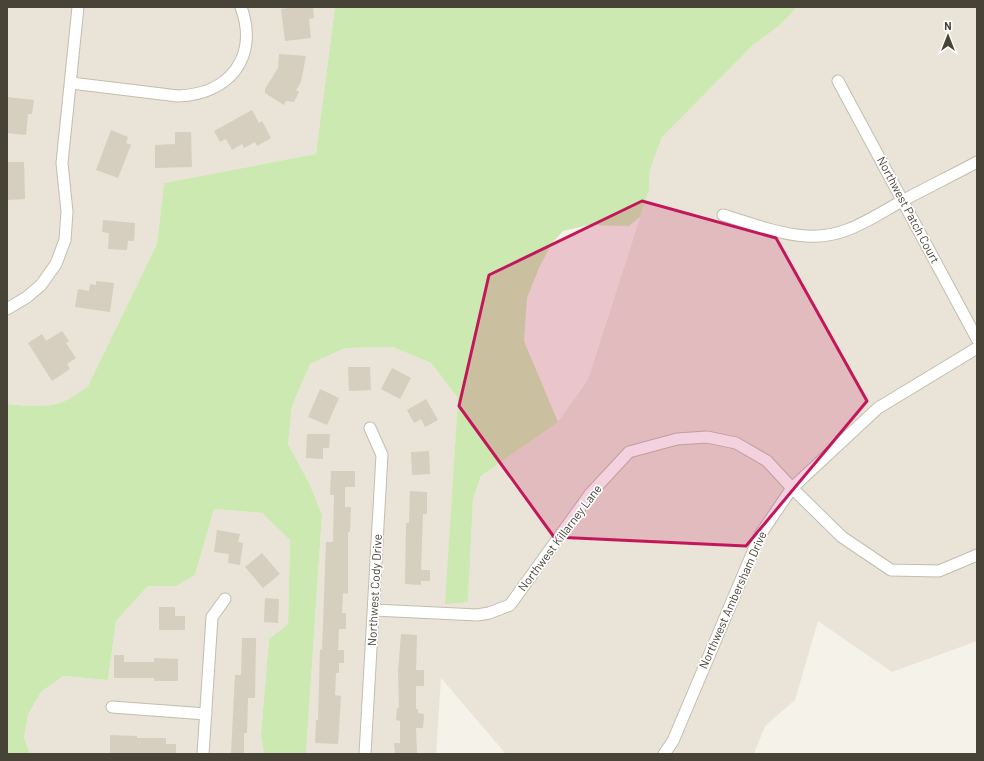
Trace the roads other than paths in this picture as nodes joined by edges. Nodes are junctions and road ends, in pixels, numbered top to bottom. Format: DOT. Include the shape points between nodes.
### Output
graph roads {
  1 [pos="241,7"];
  2 [pos="76,8"];
  3 [pos="838,81"];
  4 [pos="71,83"];
  5 [pos="977,162"];
  6 [pos="903,201"];
  7 [pos="723,215"];
  8 [pos="7,308"];
  9 [pos="977,339"];
  10 [pos="977,348"];
  11 [pos="370,428"];
  12 [pos="792,488"];
  13 [pos="977,555"];
  14 [pos="225,599"];
  15 [pos="374,610"];
  16 [pos="112,707"];
  17 [pos="206,714"];
  18 [pos="203,754"];
  19 [pos="365,754"];
  20 [pos="664,754"];
  1 -- 4 [label="street" via="248,35 242,60 228,79 207,92 178,96"];
  2 -- 4 [label="street" via="77,26"];
  3 -- 6 [label="street, Northwest Patch Court"];
  4 -- 8 [label="street" via="62,163 68,212 65,240 56,264 41,285 28,297"];
  5 -- 6 [label="street"];
  6 -- 7 [label="street" via="862,225 831,234 806,236"];
  6 -- 9 [label="street, Northwest Patch Court"];
  10 -- 12 [label="street, Northwest Ambersham Drive" via="878,408"];
  11 -- 15 [label="street, Northwest Cody Drive" via="382,455"];
  12 -- 13 [label="street, Northwest Killarney Lane" via="842,536 891,570 939,571"];
  12 -- 15 [label="street, Northwest Killarney Lane" via="767,461 736,443 707,437 678,439 629,452 590,494 510,605 477,615"];
  12 -- 20 [label="street, Northwest Ambersham Drive" via="760,535 673,741"];
  14 -- 17 [label="street" via="212,617"];
  15 -- 19 [label="street, Northwest Cody Drive"];
  16 -- 17 [label="street"];
  17 -- 18 [label="street"];
}
